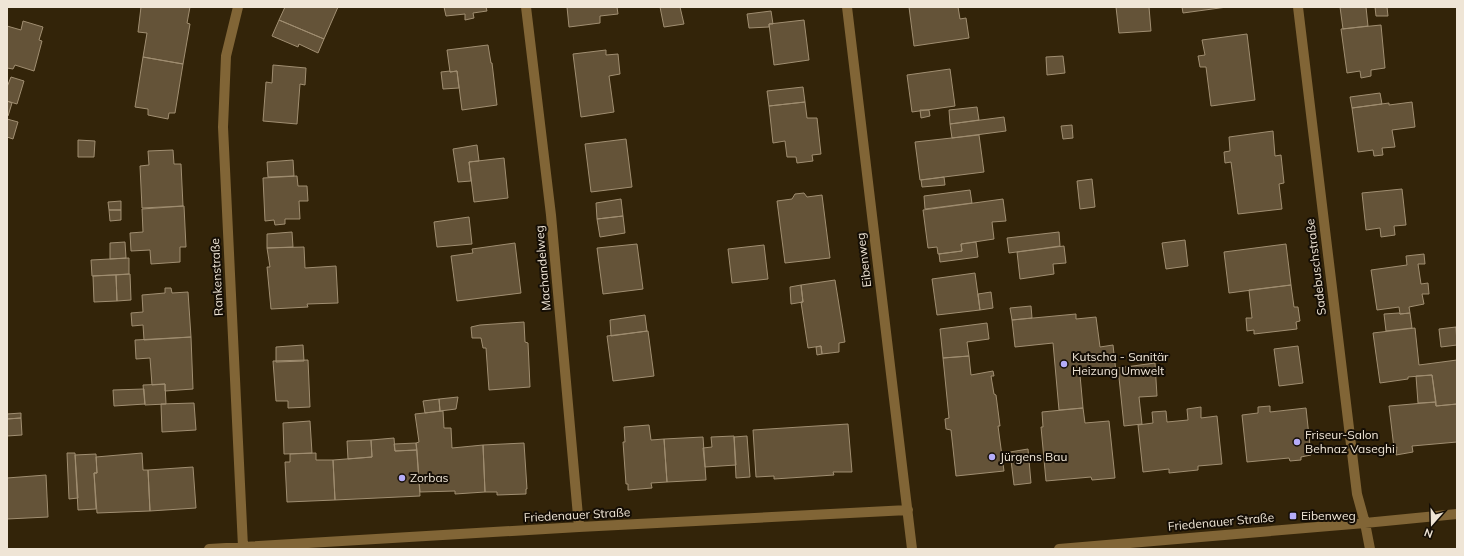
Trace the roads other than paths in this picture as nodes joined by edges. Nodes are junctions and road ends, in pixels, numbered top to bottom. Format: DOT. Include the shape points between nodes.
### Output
graph roads {
  1 [pos="238,7"];
  2 [pos="526,7"];
  3 [pos="847,7"];
  4 [pos="1298,7"];
  5 [pos="908,510"];
  6 [pos="1457,514"];
  7 [pos="1365,523"];
  8 [pos="579,527"];
  9 [pos="243,547"];
  10 [pos="209,549"];
  11 [pos="912,549"];
  12 [pos="1059,549"];
  13 [pos="1370,549"];
  1 -- 9 [label="street, Rankenstraße" via="226,56 223,127"];
  2 -- 8 [label="street, Machandelweg" via="551,215"];
  3 -- 5 [label="street, Eibenweg"];
  4 -- 7 [label="street, Sadebuschstraße" via="1357,494"];
  5 -- 8 [label="street, Friedenauer Straße"];
  5 -- 11 [label="street"];
  6 -- 7 [label="street, Friedenauer Straße"];
  7 -- 12 [label="street, Friedenauer Straße"];
  7 -- 13 [label="street, Sadebuschstraße"];
  8 -- 9 [label="street, Friedenauer Straße"];
  9 -- 10 [label="street, Friedenauer Straße"];
}
